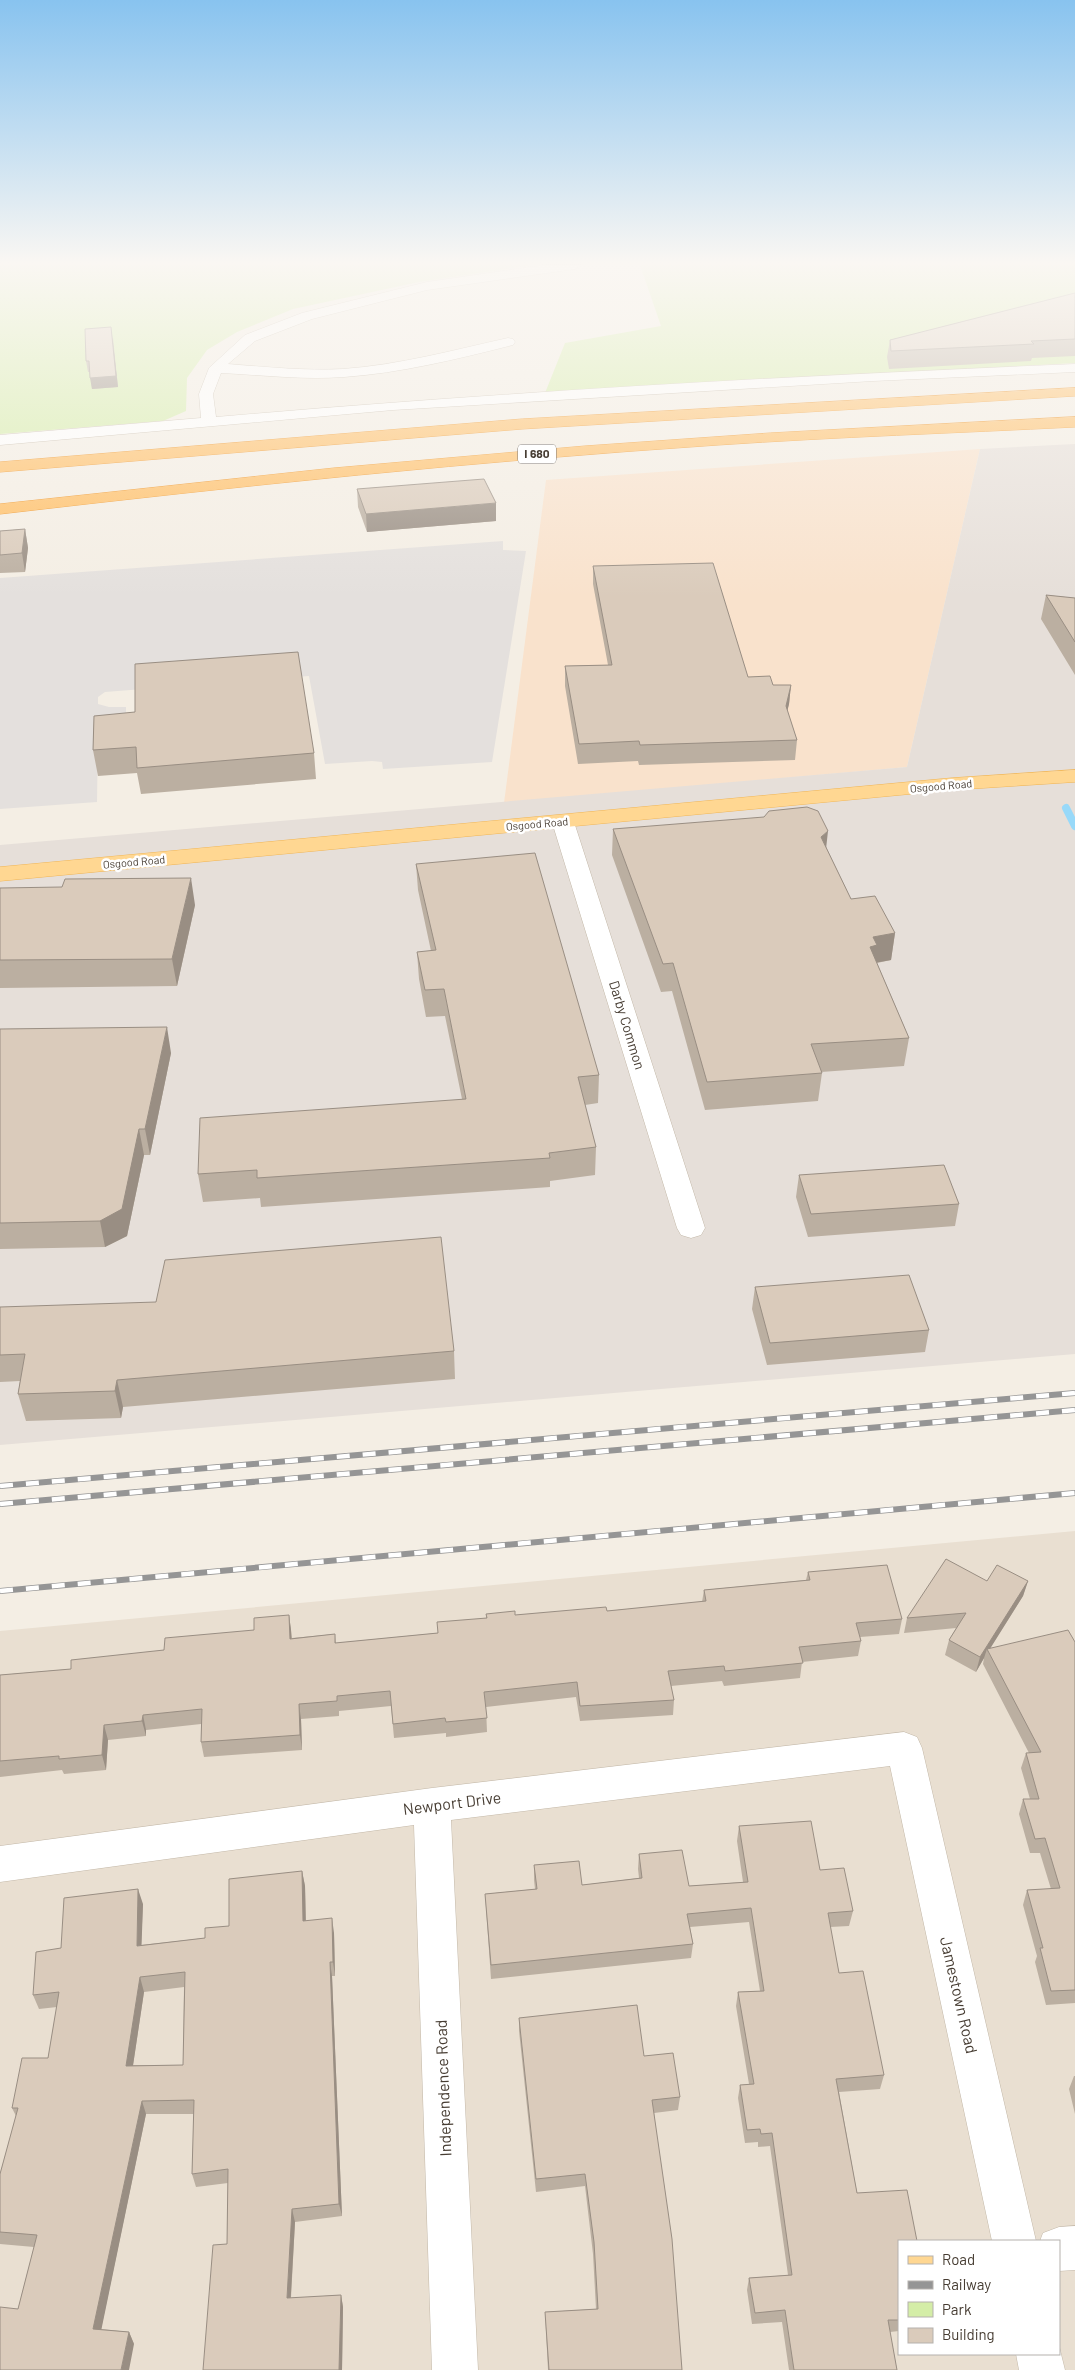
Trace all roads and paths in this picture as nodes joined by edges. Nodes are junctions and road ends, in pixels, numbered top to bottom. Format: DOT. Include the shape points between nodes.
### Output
graph roads {
  1 [pos="213,376"];
  2 [pos="921,376"];
  3 [pos="1075,392"];
  4 [pos="209,422"];
  5 [pos="1075,422"];
  6 [pos="0,440"];
  7 [pos="0,467"];
  8 [pos="0,509"];
  9 [pos="1075,776"];
  10 [pos="563,822"];
  11 [pos="0,874"];
  12 [pos="691,1228"];
  13 [pos="904,1748"];
  14 [pos="432,1806"];
  15 [pos="0,1864"];
  16 [pos="1014,2240"];
  17 [pos="1075,2248"];
  18 [pos="1060,2249"];
  19 [pos="1038,2355"];
  20 [pos="455,2370"];
  21 [pos="1042,2370"];
  1 -- 4 [label="street" via="206,394"];
  2 -- 4 [label="street" via="476,401"];
  3 -- 7 [label="highway, I 680" via="522,424"];
  4 -- 6 [label="street"];
  5 -- 8 [label="highway, I 680" via="672,443 534,454"];
  9 -- 10 [label="main road, Osgood Road" via="952,784"];
  10 -- 11 [label="main road, Osgood Road"];
  10 -- 12 [label="street, Darby Common"];
  13 -- 14 [label="street, Newport Drive"];
  13 -- 16 [label="street, Jamestown Road"];
  14 -- 15 [label="street, Newport Drive"];
  14 -- 20 [label="street, Independence Road"];
  17 -- 18 [label="street"];
  19 -- 21 [label="street"];
}
